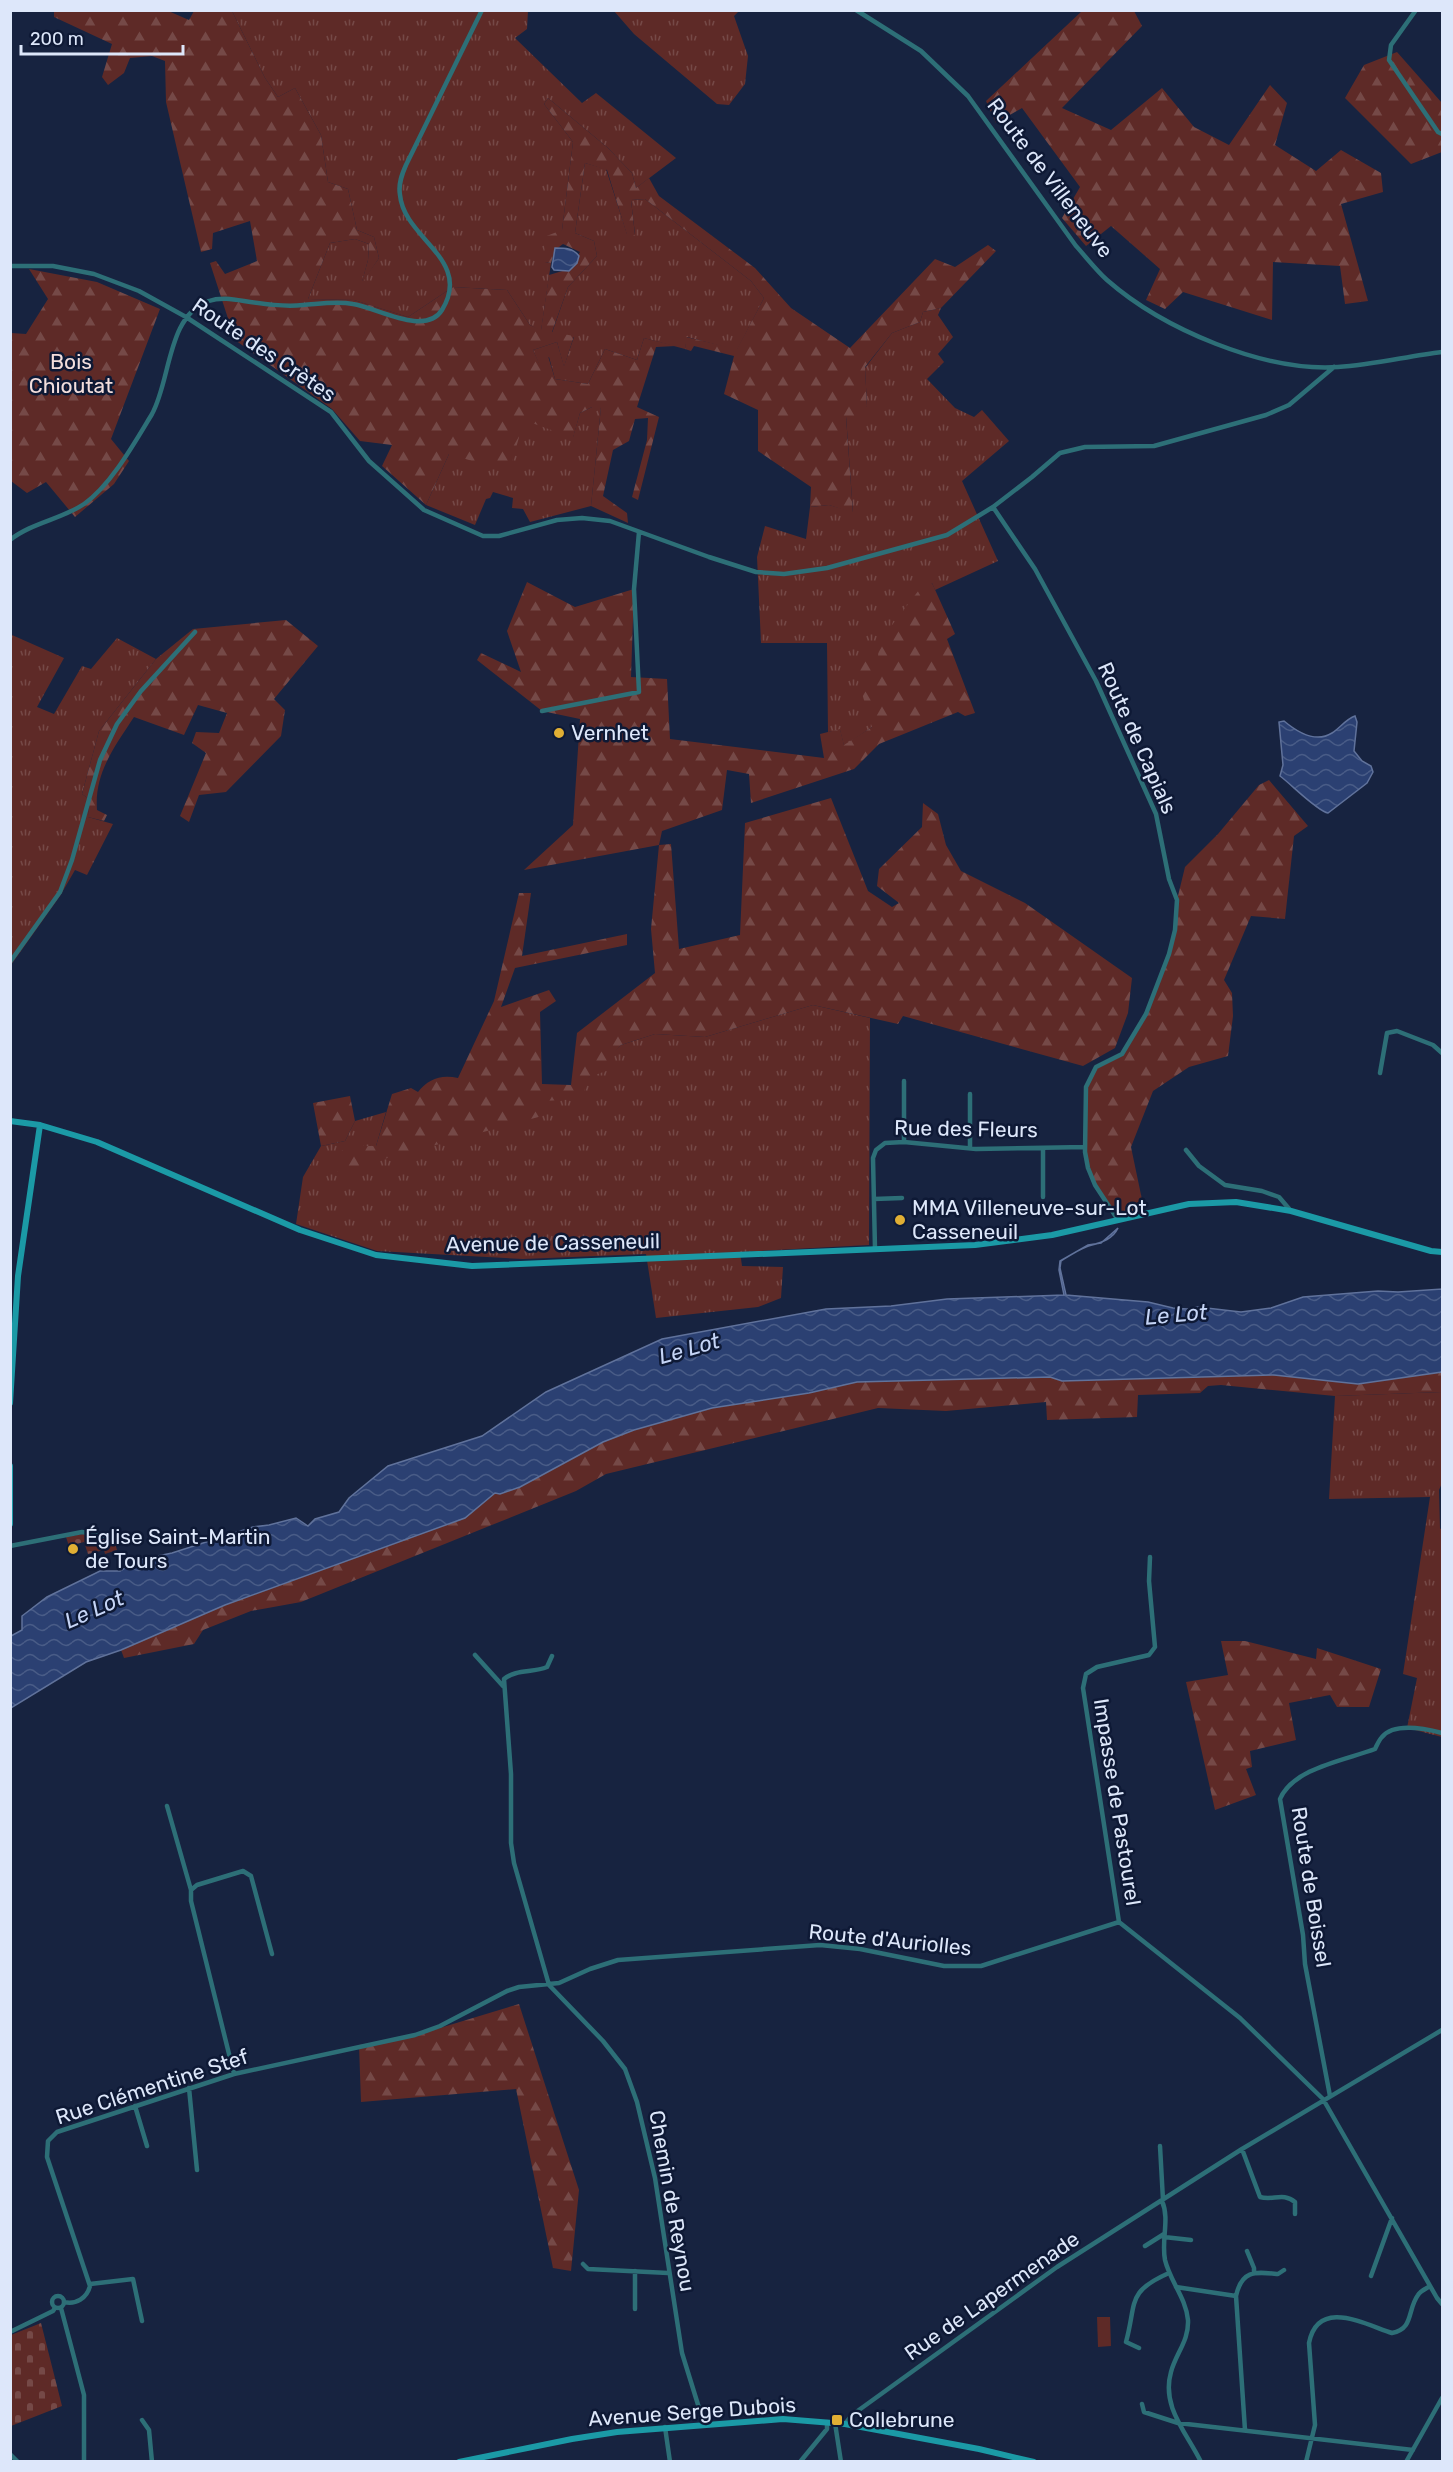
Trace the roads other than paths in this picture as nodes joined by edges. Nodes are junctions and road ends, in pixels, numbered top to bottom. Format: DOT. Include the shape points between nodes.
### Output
graph roads {
  1 [pos="482,10"];
  2 [pos="856,10"];
  3 [pos="1416,10"];
  4 [pos="1443,134"];
  5 [pos="10,266"];
  6 [pos="186,317"];
  7 [pos="1443,352"];
  8 [pos="1334,367"];
  9 [pos="993,507"];
  10 [pos="639,532"];
  11 [pos="10,540"];
  12 [pos="195,632"];
  13 [pos="542,711"];
  14 [pos="10,962"];
  15 [pos="1443,1053"];
  16 [pos="1380,1073"];
  17 [pos="904,1081"];
  18 [pos="970,1094"];
  19 [pos="10,1121"];
  20 [pos="40,1125"];
  21 [pos="904,1142"];
  22 [pos="1085,1147"];
  23 [pos="970,1148"];
  24 [pos="1043,1148"];
  25 [pos="1186,1150"];
  26 [pos="1042,1197"];
  27 [pos="902,1198"];
  28 [pos="874,1199"];
  29 [pos="1291,1211"];
  30 [pos="1118,1220"];
  31 [pos="875,1249"];
  32 [pos="1443,1252"];
  33 [pos="10,1403"];
  34 [pos="10,1466"];
  35 [pos="10,1524"];
  36 [pos="112,1537"];
  37 [pos="10,1546"];
  38 [pos="1150,1557"];
  39 [pos="475,1655"];
  40 [pos="552,1656"];
  41 [pos="503,1686"];
  42 [pos="1443,1733"];
  43 [pos="167,1806"];
  44 [pos="191,1890"];
  45 [pos="1119,1922"];
  46 [pos="272,1954"];
  47 [pos="549,1985"];
  48 [pos="1443,2030"];
  49 [pos="234,2074"];
  50 [pos="189,2088"];
  51 [pos="1330,2096"];
  52 [pos="1323,2099"];
  53 [pos="135,2106"];
  54 [pos="147,2146"];
  55 [pos="1160,2146"];
  56 [pos="1242,2149"];
  57 [pos="197,2170"];
  58 [pos="1162,2200"];
  59 [pos="1295,2214"];
  60 [pos="1392,2218"];
  61 [pos="1164,2236"];
  62 [pos="1191,2240"];
  63 [pos="1145,2246"];
  64 [pos="1247,2252"];
  65 [pos="583,2264"];
  66 [pos="1284,2270"];
  67 [pos="635,2271"];
  68 [pos="1254,2272"];
  69 [pos="668,2273"];
  70 [pos="1169,2273"];
  71 [pos="1371,2276"];
  72 [pos="90,2284"];
  73 [pos="1430,2286"];
  74 [pos="1176,2287"];
  75 [pos="1236,2296"];
  76 [pos="1443,2304"];
  77 [pos="60,2306"];
  78 [pos="635,2309"];
  79 [pos="142,2321"];
  80 [pos="10,2332"];
  81 [pos="1139,2348"];
  82 [pos="1443,2398"];
  83 [pos="1142,2404"];
  84 [pos="142,2420"];
  85 [pos="827,2422"];
  86 [pos="835,2423"];
  87 [pos="1178,2423"];
  88 [pos="704,2424"];
  89 [pos="845,2424"];
  90 [pos="665,2427"];
  91 [pos="1245,2430"];
  92 [pos="1312,2439"];
  93 [pos="1413,2450"];
  94 [pos="10,2454"];
  95 [pos="18,2462"];
  96 [pos="84,2462"];
  97 [pos="152,2462"];
  98 [pos="459,2462"];
  99 [pos="670,2462"];
  100 [pos="800,2462"];
  101 [pos="841,2462"];
  102 [pos="1034,2462"];
  103 [pos="1201,2462"];
  104 [pos="1306,2462"];
  105 [pos="1406,2462"];
  1 -- 6 [label="street" via="400,181 403,210 441,257 447,271 447,297 436,317 414,321 352,304 272,305 228,298 210,300"];
  2 -- 8 [label="street, Route de Villeneuve" via="921,51 968,96 1076,246 1126,295 1225,347 1286,364"];
  3 -- 4 [label="street" via="1392,45 1389,60"];
  5 -- 6 [label="street, Route des Crètes" via="53,266 94,274 139,291"];
  6 -- 10 [label="street, Route des Crètes" via="331,412 369,461 424,510 491,537 557,520 582,518 610,521"];
  6 -- 11 [label="street" via="153,412 109,479 84,504"];
  7 -- 8 [label="street, Route de Villeneuve"];
  8 -- 9 [label="street, Route des Crètes" via="1289,405 1266,415 1154,446 1085,447 1060,453"];
  9 -- 10 [label="street, Route des Crètes" via="947,535 826,568 784,574 756,572"];
  9 -- 22 [label="street, Route de Capials" via="1035,569 1096,681 1156,814 1177,900 1169,954 1146,1014 1122,1054 1096,1067 1086,1087"];
  10 -- 13 [label="street" via="634,590 639,692"];
  12 -- 14 [label="street" via="141,691 117,724 100,760 60,892"];
  15 -- 16 [label="street" via="1397,1031 1387,1033"];
  17 -- 21 [label="street"];
  18 -- 23 [label="street"];
  19 -- 20 [label="main road, Avenue de Casseneuil"];
  20 -- 31 [label="main road, Avenue de Casseneuil" via="98,1142 300,1230 376,1255 472,1266"];
  20 -- 33 [label="main road" via="18,1275"];
  21 -- 23 [label="street, Rue des Fleurs"];
  21 -- 28 [label="street, Rue des Fleurs" via="885,1143 876,1150"];
  22 -- 24 [label="street, Rue des Fleurs"];
  22 -- 30 [label="street, Route de Capials" via="1095,1185"];
  23 -- 24 [label="street, Rue des Fleurs"];
  24 -- 26 [label="street"];
  25 -- 29 [label="street" via="1225,1185 1279,1197"];
  27 -- 28 [label="street"];
  28 -- 31 [label="street, Rue des Fleurs"];
  29 -- 30 [label="main road, Avenue de Casseneuil" via="1236,1202 1189,1204"];
  29 -- 32 [label="main road, Avenue de Casseneuil"];
  30 -- 31 [label="main road, Avenue de Casseneuil" via="1052,1235 977,1245"];
  34 -- 35 [label="main road"];
  36 -- 37 [label="street" via="82,1532"];
  38 -- 45 [label="street, Impasse de Pastourel" via="1155,1647 1149,1656 1097,1667 1086,1674 1083,1688"];
  39 -- 41 [label="street"];
  40 -- 41 [label="street" via="547,1667 508,1675"];
  41 -- 47 [label="street, Chemin de Reynou" via="514,1863"];
  42 -- 51 [label="street, Route de Boissel" via="1408,1728 1388,1732 1375,1749 1298,1776 1285,1787 1280,1798"];
  43 -- 44 [label="street"];
  44 -- 46 [label="street" via="243,1871 251,1876"];
  44 -- 49 [label="street"];
  45 -- 47 [label="street, Route d'Auriolles" via="981,1966 944,1966 820,1945 618,1960"];
  45 -- 52 [label="street" via="1240,2018"];
  47 -- 49 [label="street, Rue Clémentine Stef" via="507,1991 415,2035"];
  47 -- 69 [label="street, Chemin de Reynou" via="625,2068 648,2142"];
  48 -- 51 [label="street, Rue de Lapermenade"];
  49 -- 50 [label="street, Rue Clémentine Stef"];
  50 -- 53 [label="street, Rue Clémentine Stef"];
  50 -- 57 [label="street"];
  51 -- 52 [label="street, Rue de Lapermenade"];
  52 -- 56 [label="street, Rue de Lapermenade"];
  52 -- 60 [label="street"];
  53 -- 54 [label="street"];
  53 -- 72 [label="street, Rue Clémentine Stef" via="57,2132 46,2149"];
  55 -- 58 [label="street"];
  56 -- 58 [label="street, Rue de Lapermenade"];
  56 -- 59 [label="street" via="1260,2197 1289,2197 1294,2202"];
  58 -- 61 [label="street" via="1166,2210"];
  58 -- 89 [label="street, Rue de Lapermenade" via="1057,2267 852,2415"];
  60 -- 71 [label="street"];
  60 -- 73 [label="street"];
  61 -- 62 [label="street"];
  61 -- 63 [label="street"];
  61 -- 70 [label="street"];
  64 -- 68 [label="street"];
  65 -- 67 [label="street" via="588,2269"];
  66 -- 68 [label="street" via="1278,2274"];
  67 -- 69 [label="street"];
  67 -- 78 [label="street"];
  68 -- 75 [label="street" via="1238,2286"];
  69 -- 88 [label="street, Chemin de Reynou" via="682,2353"];
  70 -- 74 [label="street"];
  70 -- 81 [label="street" via="1150,2282 1133,2302 1126,2342"];
  72 -- 77 [label="street" via="82,2299"];
  72 -- 79 [label="street" via="133,2279"];
  73 -- 76 [label="street"];
  73 -- 92 [label="street" via="1418,2294 1406,2326 1399,2331 1392,2333 1334,2316 1317,2325 1309,2343 1315,2425"];
  74 -- 75 [label="street"];
  74 -- 87 [label="street" via="1188,2319 1185,2343 1169,2385"];
  75 -- 91 [label="street"];
  77 -- 80 [label="street"];
  77 -- 96 [label="street" via="84,2396"];
  82 -- 93 [label="street"];
  83 -- 87 [label="street" via="1144,2412"];
  84 -- 97 [label="street" via="149,2430"];
  85 -- 86 [label="main road, Avenue Serge Dubois"];
  85 -- 88 [label="main road, Avenue Serge Dubois" via="783,2419"];
  85 -- 100 [label="street" via="827,2429"];
  86 -- 89 [label="main road, Avenue Serge Dubois"];
  86 -- 101 [label="street"];
  87 -- 91 [label="street"];
  87 -- 103 [label="street"];
  88 -- 90 [label="main road, Avenue Serge Dubois"];
  89 -- 102 [label="main road, Avenue Serge Dubois"];
  90 -- 98 [label="main road, Avenue Serge Dubois" via="572,2439"];
  90 -- 99 [label="street"];
  91 -- 92 [label="street"];
  92 -- 93 [label="street"];
  92 -- 104 [label="street"];
  93 -- 105 [label="street"];
  94 -- 95 [label="street"];
}
